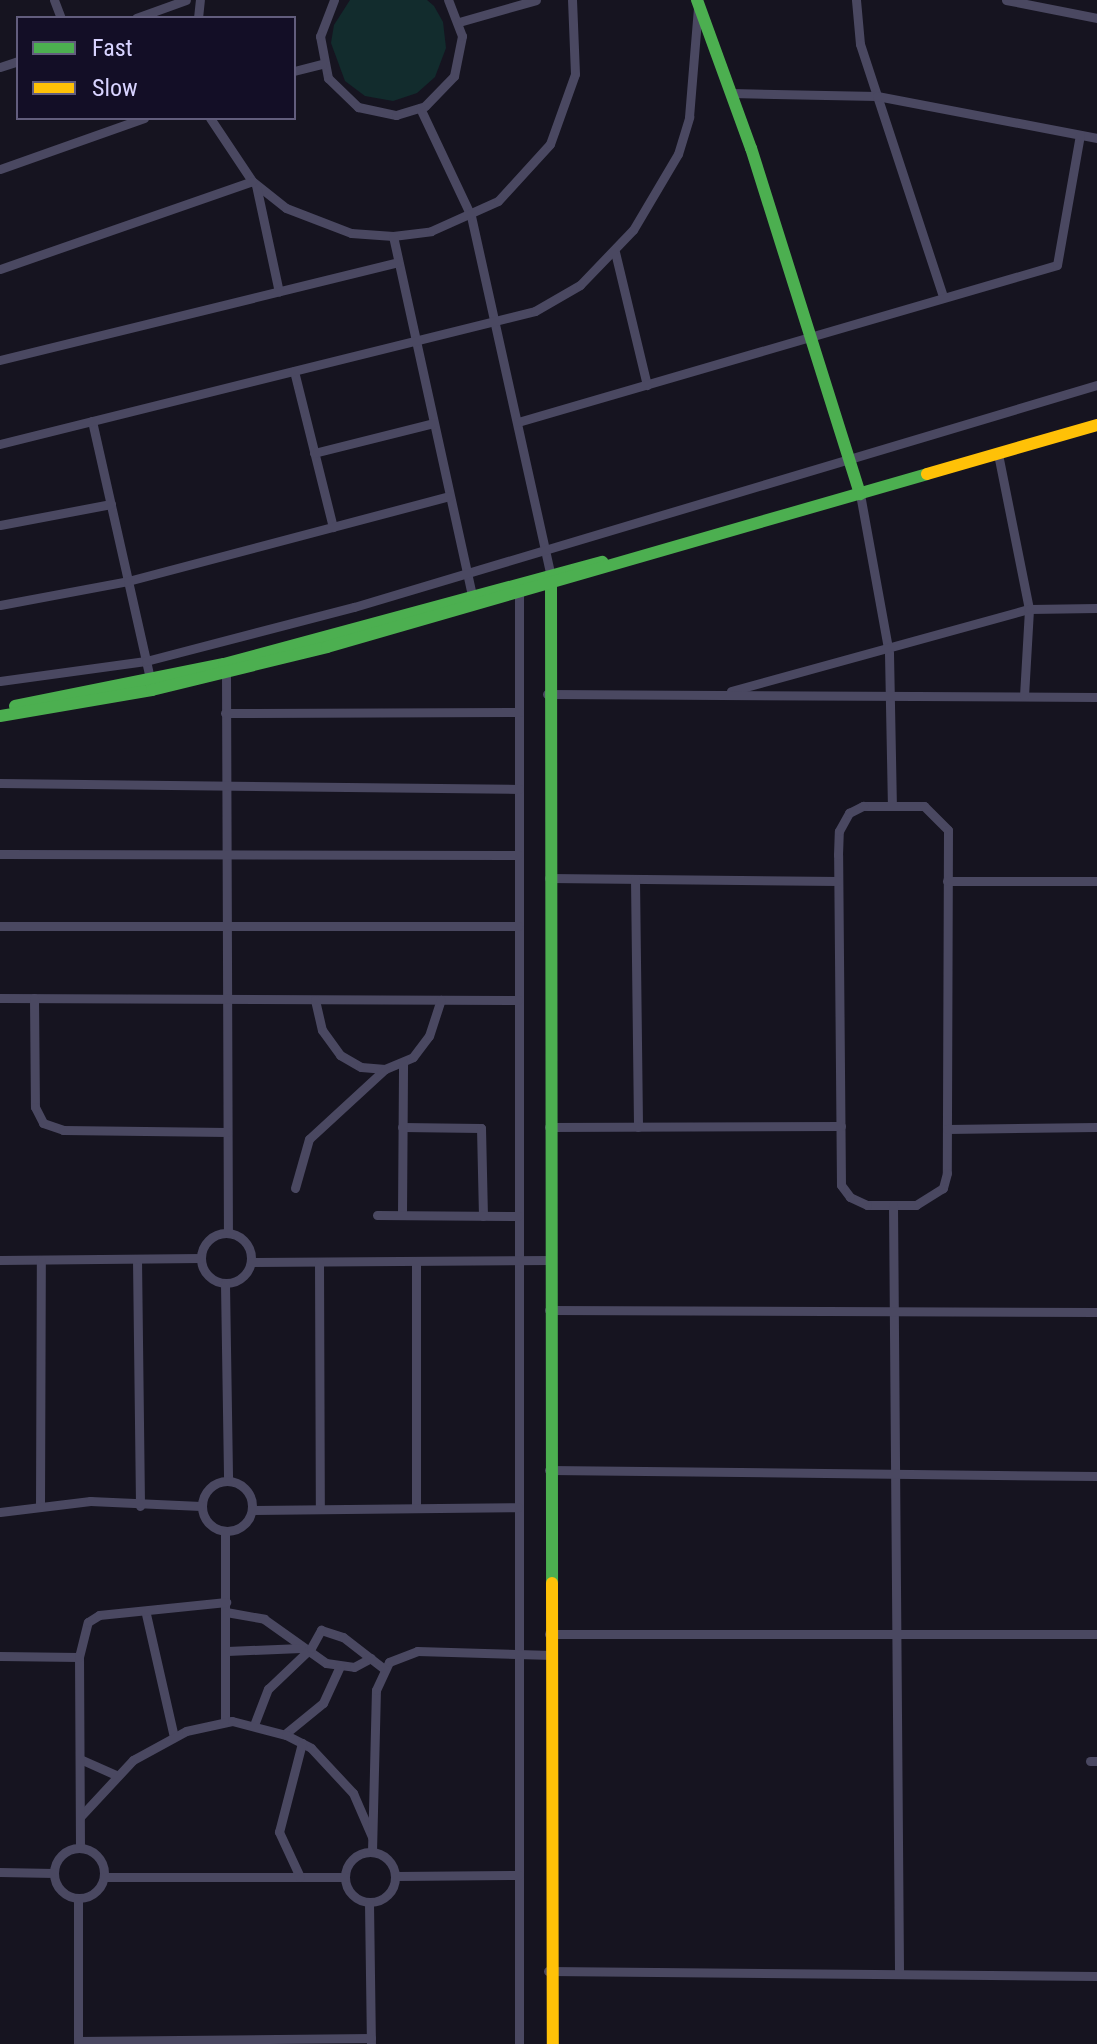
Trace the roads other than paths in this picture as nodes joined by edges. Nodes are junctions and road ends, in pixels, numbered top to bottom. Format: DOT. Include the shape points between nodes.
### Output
graph roads {
  1 [pos="186,0"];
  2 [pos="334,0"];
  3 [pos="448,0"];
  4 [pos="536,0"];
  5 [pos="572,0"];
  6 [pos="856,0"];
  7 [pos="1006,0"];
  8 [pos="698,2"];
  9 [pos="142,16"];
  10 [pos="1097,18"];
  11 [pos="459,22"];
  12 [pos="322,64"];
  13 [pos="296,70"];
  14 [pos="731,93"];
  15 [pos="877,96"];
  16 [pos="420,108"];
  17 [pos="138,120"];
  18 [pos="211,120"];
  19 [pos="1080,135"];
  20 [pos="1097,138"];
  21 [pos="0,169"];
  22 [pos="254,183"];
  23 [pos="471,216"];
  24 [pos="393,236"];
  25 [pos="615,252"];
  26 [pos="398,262"];
  27 [pos="0,269"];
  28 [pos="279,292"];
  29 [pos="943,297"];
  30 [pos="496,321"];
  31 [pos="811,337"];
  32 [pos="415,341"];
  33 [pos="0,360"];
  34 [pos="294,371"];
  35 [pos="647,385"];
  36 [pos="1097,385"];
  37 [pos="1097,417"];
  38 [pos="92,421"];
  39 [pos="518,422"];
  40 [pos="433,423"];
  41 [pos="1097,425"];
  42 [pos="0,444"];
  43 [pos="314,453"];
  44 [pos="998,454"];
  45 [pos="849,458"];
  46 [pos="859,490"];
  47 [pos="449,496"];
  48 [pos="111,504"];
  49 [pos="0,525"];
  50 [pos="333,527"];
  51 [pos="546,548"];
  52 [pos="466,572"];
  53 [pos="549,579"];
  54 [pos="128,581"];
  55 [pos="519,594"];
  56 [pos="474,601"];
  57 [pos="0,605"];
  58 [pos="1097,608"];
  59 [pos="1029,609"];
  60 [pos="887,645"];
  61 [pos="146,661"];
  62 [pos="226,674"];
  63 [pos="0,681"];
  64 [pos="151,684"];
  65 [pos="550,694"];
  66 [pos="721,695"];
  67 [pos="892,696"];
  68 [pos="1024,696"];
  69 [pos="1097,697"];
  70 [pos="0,708"];
  71 [pos="519,712"];
  72 [pos="225,713"];
  73 [pos="0,716"];
  74 [pos="0,783"];
  75 [pos="225,788"];
  76 [pos="519,789"];
  77 [pos="892,806"];
  78 [pos="0,854"];
  79 [pos="226,854"];
  80 [pos="518,855"];
  81 [pos="551,878"];
  82 [pos="635,879"];
  83 [pos="838,881"];
  84 [pos="947,881"];
  85 [pos="1097,881"];
  86 [pos="226,925"];
  87 [pos="0,926"];
  88 [pos="518,926"];
  89 [pos="0,998"];
  90 [pos="34,998"];
  91 [pos="227,1000"];
  92 [pos="315,1000"];
  93 [pos="441,1000"];
  94 [pos="518,1000"];
  95 [pos="403,1062"];
  96 [pos="385,1069"];
  97 [pos="841,1126"];
  98 [pos="402,1127"];
  99 [pos="551,1127"];
  100 [pos="638,1127"];
  101 [pos="1097,1127"];
  102 [pos="947,1129"];
  103 [pos="227,1132"];
  104 [pos="295,1188"];
  105 [pos="893,1205"];
  106 [pos="402,1214"];
  107 [pos="377,1215"];
  108 [pos="483,1216"];
  109 [pos="518,1216"];
  110 [pos="228,1233"];
  111 [pos="201,1258"];
  112 [pos="137,1259"];
  113 [pos="0,1260"];
  114 [pos="41,1260"];
  115 [pos="518,1260"];
  116 [pos="550,1260"];
  117 [pos="416,1261"];
  118 [pos="252,1262"];
  119 [pos="319,1262"];
  120 [pos="225,1284"];
  121 [pos="550,1310"];
  122 [pos="893,1311"];
  123 [pos="1097,1312"];
  124 [pos="550,1470"];
  125 [pos="895,1476"];
  126 [pos="1097,1476"];
  127 [pos="228,1480"];
  128 [pos="40,1506"];
  129 [pos="140,1506"];
  130 [pos="201,1506"];
  131 [pos="518,1507"];
  132 [pos="416,1508"];
  133 [pos="320,1509"];
  134 [pos="252,1510"];
  135 [pos="0,1512"];
  136 [pos="225,1532"];
  137 [pos="226,1607"];
  138 [pos="146,1614"];
  139 [pos="896,1632"];
  140 [pos="551,1634"];
  141 [pos="1097,1634"];
  142 [pos="304,1650"];
  143 [pos="227,1651"];
  144 [pos="519,1655"];
  145 [pos="551,1655"];
  146 [pos="0,1656"];
  147 [pos="79,1657"];
  148 [pos="371,1658"];
  149 [pos="340,1666"];
  150 [pos="383,1668"];
  151 [pos="225,1721"];
  152 [pos="254,1725"];
  153 [pos="285,1734"];
  154 [pos="174,1737"];
  155 [pos="302,1743"];
  156 [pos="80,1759"];
  157 [pos="116,1775"];
  158 [pos="80,1817"];
  159 [pos="372,1837"];
  160 [pos="80,1847"];
  161 [pos="372,1852"];
  162 [pos="0,1872"];
  163 [pos="54,1873"];
  164 [pos="519,1875"];
  165 [pos="395,1876"];
  166 [pos="104,1877"];
  167 [pos="300,1877"];
  168 [pos="345,1877"];
  169 [pos="78,1899"];
  170 [pos="369,1903"];
  171 [pos="551,1971"];
  172 [pos="899,1974"];
  173 [pos="1097,1976"];
  174 [pos="371,2041"];
  175 [pos="78,2043"];
  176 [pos="519,2044"];
  177 [pos="550,2044"];
  1 -- 9 [label="street"];
  2 -- 12 [label="street" via="320,36"];
  3 -- 11 [label="street"];
  4 -- 11 [label="street"];
  5 -- 23 [label="street" via="575,74 564,115 528,174"];
  6 -- 15 [label="street" via="860,44"];
  7 -- 10 [label="street"];
  8 -- 14 [label="street"];
  8 -- 25 [label="street" via="689,117 678,154"];
  11 -- 16 [label="street" via="462,50 454,76"];
  12 -- 13 [label="street"];
  12 -- 16 [label="street" via="337,91 358,107 384,114"];
  14 -- 15 [label="street"];
  14 -- 31 [label="street"];
  15 -- 19 [label="street"];
  15 -- 29 [label="street"];
  16 -- 23 [label="street"];
  17 -- 21 [label="street"];
  18 -- 22 [label="street" via="227,151"];
  19 -- 20 [label="street"];
  19 -- 29 [label="street" via="1057,265"];
  22 -- 24 [label="street" via="316,223"];
  22 -- 27 [label="street"];
  22 -- 28 [label="street"];
  23 -- 24 [label="street" via="431,231"];
  23 -- 30 [label="street"];
  24 -- 26 [label="street"];
  25 -- 30 [label="street" via="580,285 535,311"];
  25 -- 35 [label="street"];
  26 -- 28 [label="street"];
  26 -- 32 [label="street"];
  28 -- 33 [label="street"];
  29 -- 31 [label="street"];
  30 -- 32 [label="street"];
  30 -- 39 [label="street"];
  31 -- 35 [label="street"];
  31 -- 45 [label="street"];
  32 -- 34 [label="street"];
  32 -- 40 [label="street"];
  34 -- 38 [label="street"];
  34 -- 43 [label="street"];
  35 -- 39 [label="street"];
  36 -- 45 [label="street"];
  37 -- 46 [label="street"];
  38 -- 42 [label="street"];
  38 -- 48 [label="street"];
  39 -- 51 [label="street"];
  40 -- 43 [label="street"];
  40 -- 47 [label="street"];
  41 -- 44 [label="street"];
  43 -- 50 [label="street"];
  44 -- 46 [label="street"];
  44 -- 59 [label="street"];
  45 -- 46 [label="street"];
  45 -- 51 [label="street"];
  46 -- 53 [label="street"];
  46 -- 60 [label="street"];
  47 -- 50 [label="street"];
  47 -- 52 [label="street"];
  48 -- 49 [label="street"];
  48 -- 54 [label="street"];
  50 -- 54 [label="street"];
  51 -- 52 [label="street"];
  51 -- 53 [label="street"];
  52 -- 56 [label="street"];
  52 -- 61 [label="street"];
  53 -- 55 [label="street"];
  53 -- 56 [label="street"];
  53 -- 65 [label="street"];
  54 -- 57 [label="street"];
  54 -- 61 [label="street"];
  55 -- 56 [label="street"];
  55 -- 71 [label="street"];
  56 -- 62 [label="street"];
  56 -- 64 [label="street"];
  58 -- 59 [label="street"];
  59 -- 60 [label="street"];
  59 -- 68 [label="street"];
  60 -- 66 [label="street"];
  60 -- 67 [label="street"];
  61 -- 63 [label="street"];
  61 -- 64 [label="street"];
  62 -- 64 [label="street"];
  62 -- 72 [label="street"];
  64 -- 70 [label="street"];
  64 -- 73 [label="street"];
  65 -- 66 [label="street"];
  65 -- 81 [label="street"];
  66 -- 67 [label="street"];
  67 -- 68 [label="street"];
  67 -- 77 [label="street"];
  68 -- 69 [label="street"];
  71 -- 72 [label="street"];
  71 -- 76 [label="street"];
  72 -- 75 [label="street"];
  74 -- 75 [label="street"];
  75 -- 76 [label="street"];
  75 -- 79 [label="street"];
  76 -- 80 [label="street"];
  77 -- 83 [label="street" via="863,806 849,813 839,831"];
  77 -- 84 [label="street" via="924,806 937,814 948,830"];
  78 -- 79 [label="street"];
  79 -- 80 [label="street"];
  79 -- 86 [label="street"];
  80 -- 88 [label="street"];
  81 -- 82 [label="street"];
  81 -- 99 [label="street"];
  82 -- 83 [label="street"];
  82 -- 100 [label="street"];
  83 -- 97 [label="street"];
  84 -- 85 [label="street"];
  84 -- 102 [label="street"];
  86 -- 87 [label="street"];
  86 -- 88 [label="street"];
  86 -- 91 [label="street"];
  88 -- 94 [label="street"];
  89 -- 90 [label="street"];
  90 -- 91 [label="street"];
  90 -- 103 [label="street" via="35,1107 43,1123 63,1130"];
  91 -- 92 [label="street"];
  91 -- 103 [label="street"];
  92 -- 93 [label="street"];
  92 -- 96 [label="street" via="322,1030 340,1055 361,1067"];
  93 -- 94 [label="street"];
  93 -- 95 [label="street" via="429,1036"];
  94 -- 109 [label="street"];
  95 -- 96 [label="street"];
  95 -- 98 [label="street"];
  96 -- 104 [label="street" via="309,1139"];
  97 -- 100 [label="street"];
  97 -- 105 [label="street" via="841,1185 850,1197 867,1205"];
  98 -- 106 [label="street"];
  98 -- 108 [label="street" via="481,1128"];
  99 -- 100 [label="street"];
  99 -- 116 [label="street"];
  101 -- 102 [label="street"];
  102 -- 105 [label="street" via="943,1188 916,1205"];
  103 -- 110 [label="street"];
  105 -- 122 [label="street"];
  106 -- 107 [label="street"];
  106 -- 108 [label="street"];
  108 -- 109 [label="street"];
  109 -- 115 [label="street"];
  110 -- 111 [label="street" via="210,1238"];
  110 -- 118 [label="street" via="247,1242"];
  111 -- 112 [label="street"];
  111 -- 120 [label="street" via="207,1275"];
  112 -- 114 [label="street"];
  112 -- 129 [label="street"];
  113 -- 114 [label="street"];
  114 -- 128 [label="street"];
  115 -- 116 [label="street"];
  115 -- 117 [label="street"];
  115 -- 131 [label="street"];
  116 -- 121 [label="street"];
  117 -- 119 [label="street"];
  117 -- 132 [label="street"];
  118 -- 119 [label="street"];
  118 -- 120 [label="street" via="244,1278"];
  119 -- 133 [label="street"];
  120 -- 127 [label="street"];
  121 -- 122 [label="street"];
  121 -- 124 [label="street"];
  122 -- 123 [label="street"];
  122 -- 125 [label="street"];
  124 -- 125 [label="street"];
  124 -- 140 [label="street"];
  125 -- 126 [label="street"];
  125 -- 139 [label="street"];
  127 -- 130 [label="street" via="211,1486"];
  127 -- 134 [label="street" via="247,1490"];
  128 -- 129 [label="street" via="90,1501"];
  128 -- 135 [label="street"];
  129 -- 130 [label="street"];
  130 -- 136 [label="street" via="207,1522"];
  131 -- 132 [label="street"];
  131 -- 144 [label="street"];
  132 -- 133 [label="street"];
  133 -- 134 [label="street"];
  134 -- 136 [label="street" via="244,1525"];
  136 -- 137 [label="street"];
  137 -- 138 [label="street"];
  137 -- 142 [label="street" via="264,1619"];
  137 -- 143 [label="street"];
  138 -- 147 [label="street" via="93,1616"];
  138 -- 154 [label="street"];
  139 -- 140 [label="street"];
  139 -- 141 [label="street"];
  139 -- 172 [label="street"];
  140 -- 145 [label="street"];
  142 -- 143 [label="street"];
  142 -- 148 [label="street" via="324,1629"];
  142 -- 149 [label="street"];
  142 -- 152 [label="street" via="268,1689"];
  143 -- 151 [label="street"];
  144 -- 145 [label="street"];
  144 -- 150 [label="street" via="417,1651 396,1657"];
  144 -- 164 [label="street"];
  145 -- 171 [label="street"];
  146 -- 147 [label="street"];
  147 -- 156 [label="street"];
  148 -- 149 [label="street" via="359,1666"];
  148 -- 150 [label="street"];
  149 -- 153 [label="street" via="323,1703"];
  150 -- 159 [label="street" via="376,1690"];
  151 -- 152 [label="street"];
  151 -- 154 [label="street"];
  152 -- 153 [label="street"];
  153 -- 155 [label="street"];
  154 -- 157 [label="street"];
  155 -- 159 [label="street" via="337,1771"];
  155 -- 167 [label="street" via="279,1832"];
  156 -- 157 [label="street"];
  156 -- 158 [label="street"];
  157 -- 158 [label="street"];
  158 -- 160 [label="street"];
  159 -- 161 [label="street"];
  160 -- 163 [label="street" via="63,1853"];
  160 -- 166 [label="street" via="99,1857"];
  161 -- 165 [label="street" via="390,1861"];
  161 -- 168 [label="street" via="354,1857"];
  162 -- 163 [label="street"];
  163 -- 169 [label="street" via="59,1889"];
  164 -- 165 [label="street"];
  164 -- 176 [label="street"];
  165 -- 170 [label="street" via="387,1897"];
  166 -- 167 [label="street"];
  166 -- 169 [label="street" via="96,1892"];
  167 -- 168 [label="street"];
  168 -- 170 [label="street" via="350,1894"];
  169 -- 175 [label="street"];
  170 -- 174 [label="street"];
  171 -- 172 [label="street"];
  171 -- 177 [label="street"];
  172 -- 173 [label="street"];
  174 -- 175 [label="street"];
}
